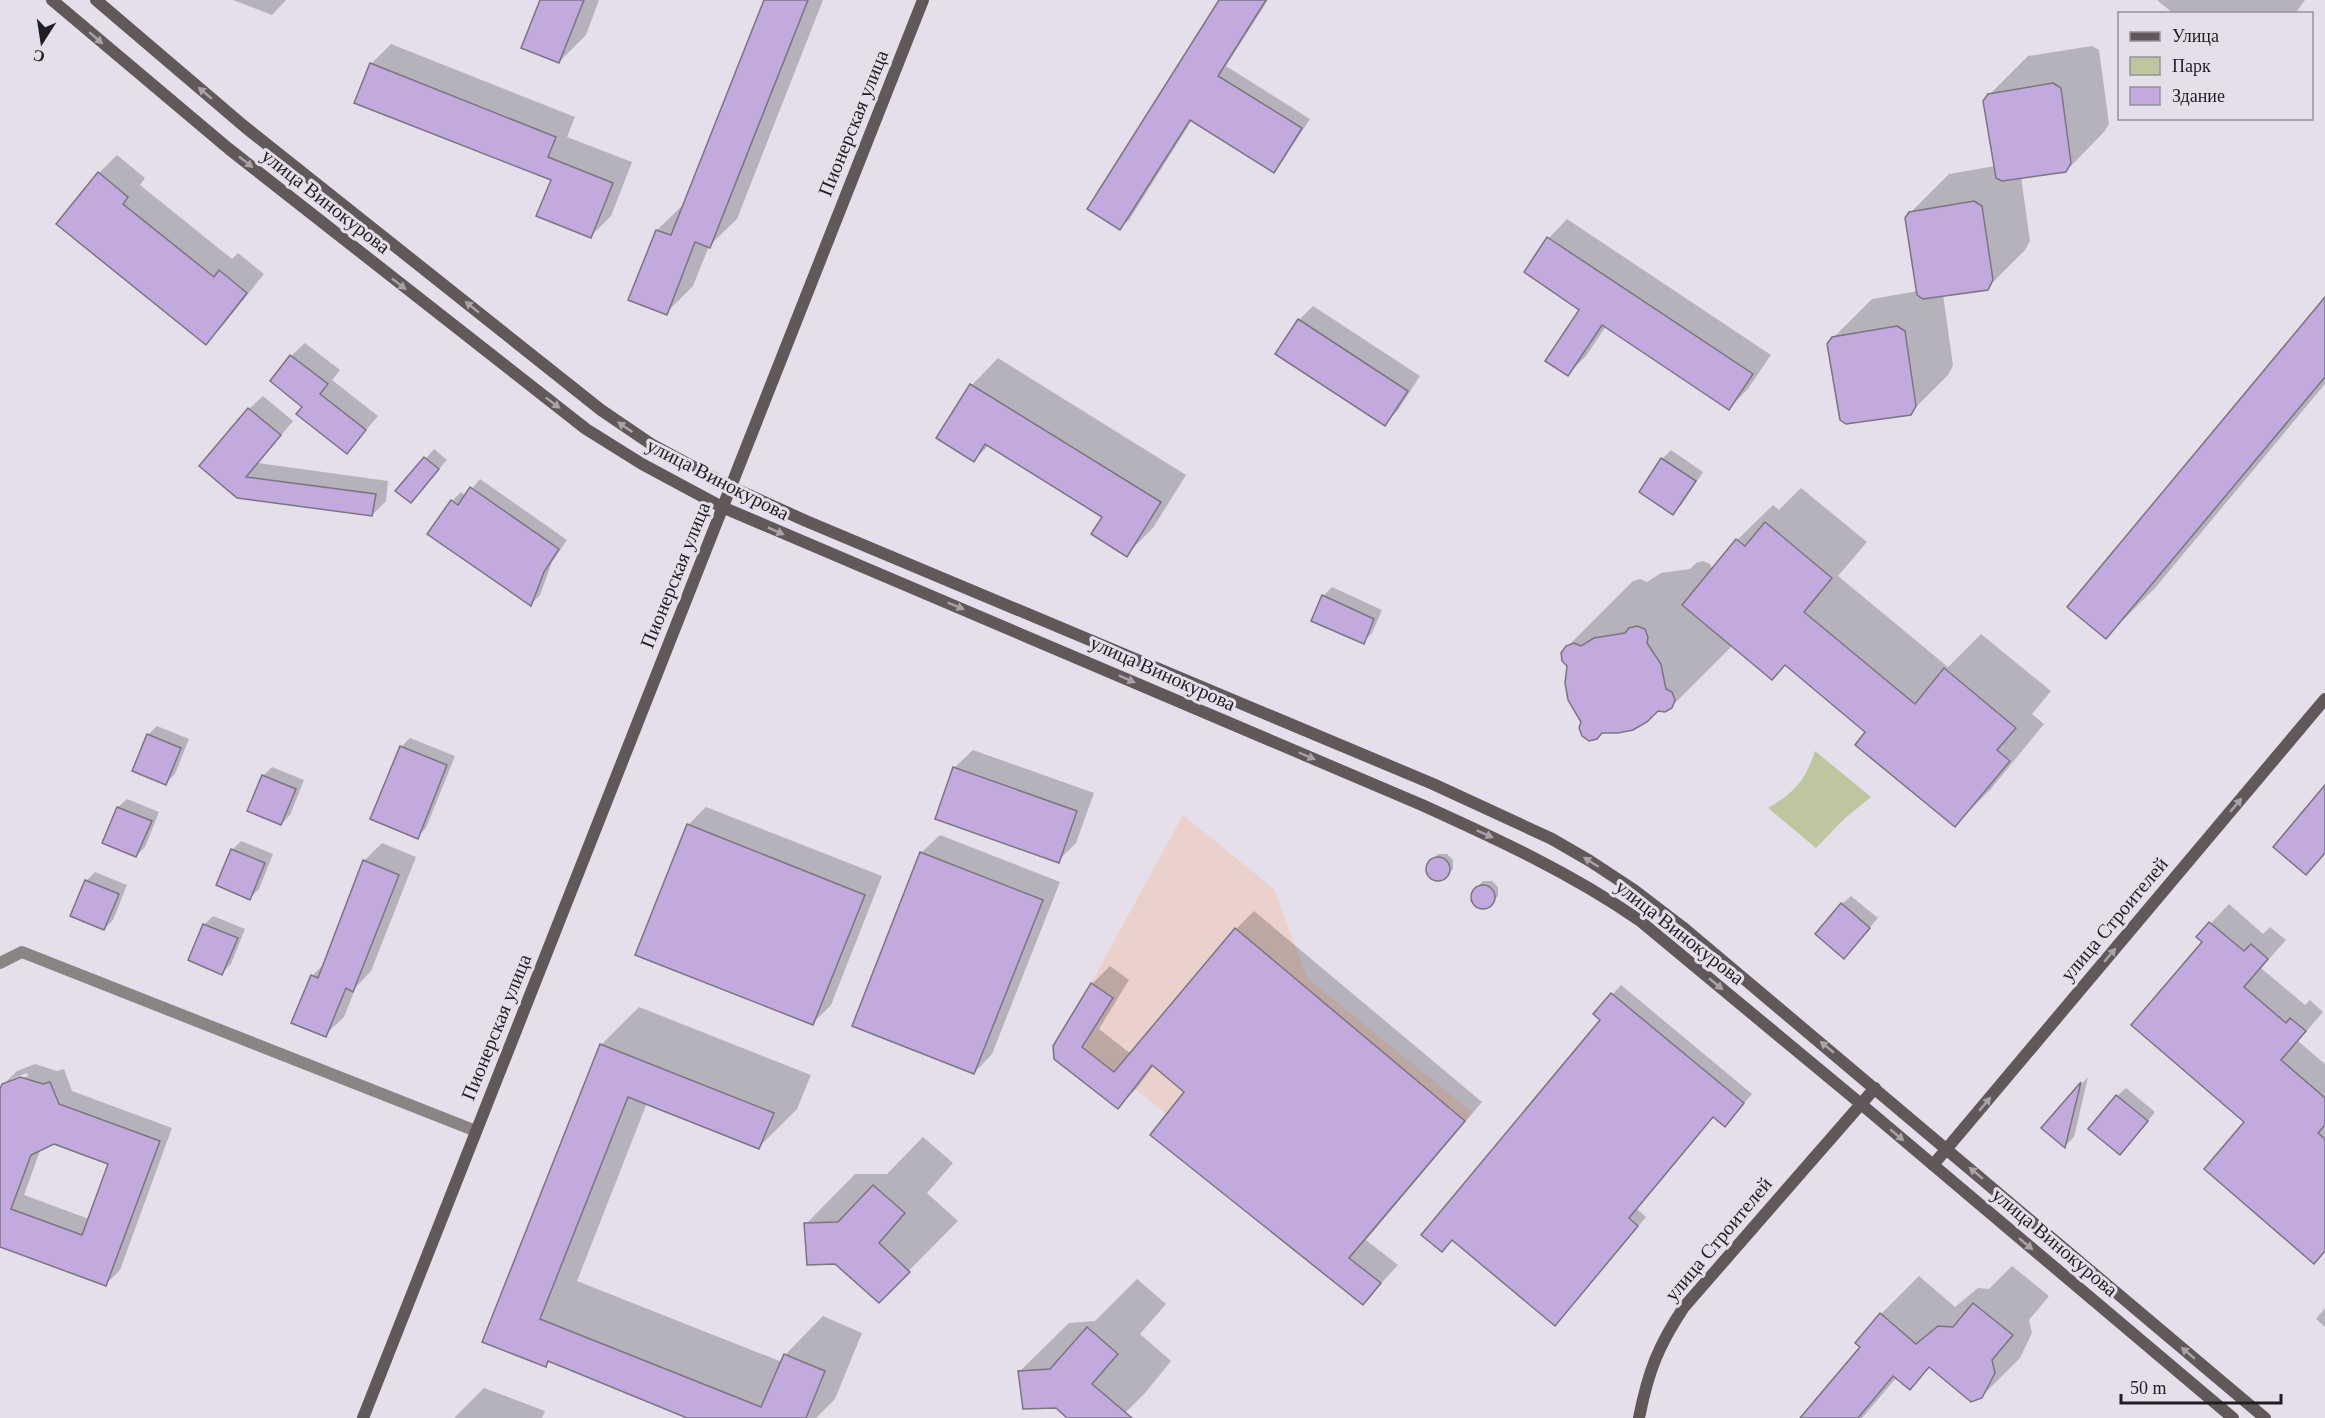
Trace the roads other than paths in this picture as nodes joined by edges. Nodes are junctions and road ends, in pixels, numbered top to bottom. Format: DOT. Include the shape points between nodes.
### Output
graph roads {
  1 [pos="52,0"];
  2 [pos="96,0"];
  3 [pos="923,0"];
  4 [pos="731,487"];
  5 [pos="723,507"];
  6 [pos="1220,694"];
  7 [pos="2325,699"];
  8 [pos="1211,715"];
  9 [pos="0,963"];
  10 [pos="1875,1088"];
  11 [pos="1861,1104"];
  12 [pos="476,1131"];
  13 [pos="1947,1149"];
  14 [pos="1934,1165"];
  15 [pos="363,1418"];
  16 [pos="1639,1418"];
  17 [pos="2233,1418"];
  18 [pos="2265,1418"];
  1 -- 5 [label="main road, улица Винокурова, one-way" via="238,156 586,429"];
  4 -- 2 [label="main road, улица Винокурова, one-way" via="651,444 601,410 245,127"];
  3 -- 4 [label="main road, Пионерская улица"];
  4 -- 5 [label="main road, Пионерская улица"];
  4 -- 6 [label="main road, улица Винокурова"];
  5 -- 8 [label="main road, улица Винокурова, one-way"];
  5 -- 12 [label="main road, Пионерская улица"];
  6 -- 8 [label="main road"];
  10 -- 6 [label="main road, улица Винокурова, one-way" via="1685,929 1590,861 1552,839 1432,784"];
  13 -- 7 [label="main road, улица Строителей, one-way"];
  8 -- 11 [label="main road, улица Винокурова, one-way" via="1560,870 1647,927"];
  9 -- 12 [label="street, Пионерская улица" via="22,952"];
  10 -- 11 [label="main road, улица Строителей"];
  10 -- 13 [label="main road, улица Винокурова"];
  11 -- 14 [label="main road, улица Винокурова, one-way"];
  11 -- 16 [label="main road, улица Строителей" via="1684,1307 1663,1339 1648,1375"];
  12 -- 15 [label="main road, Пионерская улица"];
  13 -- 14 [label="main road, улица Строителей"];
  18 -- 13 [label="main road, улица Винокурова, one-way"];
  14 -- 17 [label="main road, улица Винокурова, one-way"];
}
